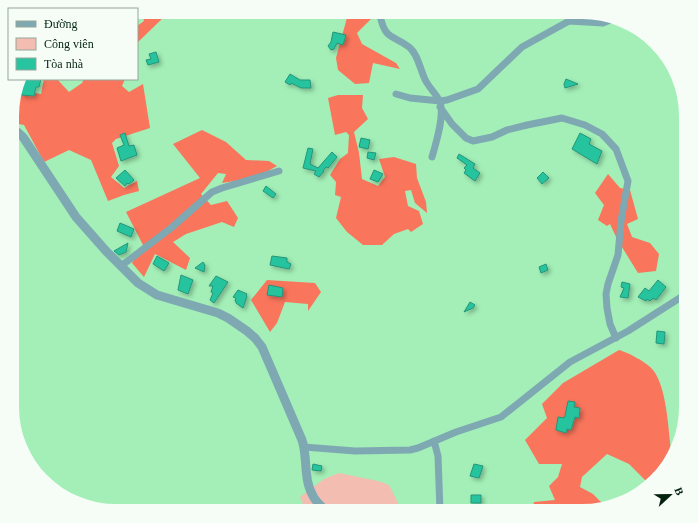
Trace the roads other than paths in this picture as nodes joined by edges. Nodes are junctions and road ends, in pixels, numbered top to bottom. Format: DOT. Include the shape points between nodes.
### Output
graph roads {
  1 [pos="381,19"];
  2 [pos="604,22"];
  3 [pos="396,94"];
  4 [pos="440,104"];
  5 [pos="19,133"];
  6 [pos="432,157"];
  7 [pos="279,171"];
  8 [pos="121,266"];
  9 [pos="679,298"];
  10 [pos="616,338"];
  11 [pos="434,441"];
  12 [pos="304,447"];
  13 [pos="319,504"];
  14 [pos="440,504"];
  1 -- 4 [label="street" via="387,35 410,48 426,84"];
  2 -- 4 [label="street" via="569,20 522,48 478,88"];
  3 -- 4 [label="street"];
  4 -- 6 [label="street" via="438,140"];
  4 -- 10 [label="street" via="452,124 466,138 473,141 492,137 507,130 562,118 585,125 602,134 616,149 628,181 618,255 606,294 610,324"];
  5 -- 8 [label="street" via="76,217"];
  7 -- 8 [label="street" via="212,192 171,228"];
  8 -- 12 [label="street" via="138,283 157,295 218,313 238,324 255,338 262,347"];
  9 -- 10 [label="street"];
  10 -- 11 [label="street" via="570,362 501,417"];
  11 -- 12 [label="street" via="405,450 355,451"];
  11 -- 14 [label="street" via="438,456"];
  12 -- 13 [label="street" via="308,482 312,496"];
}
